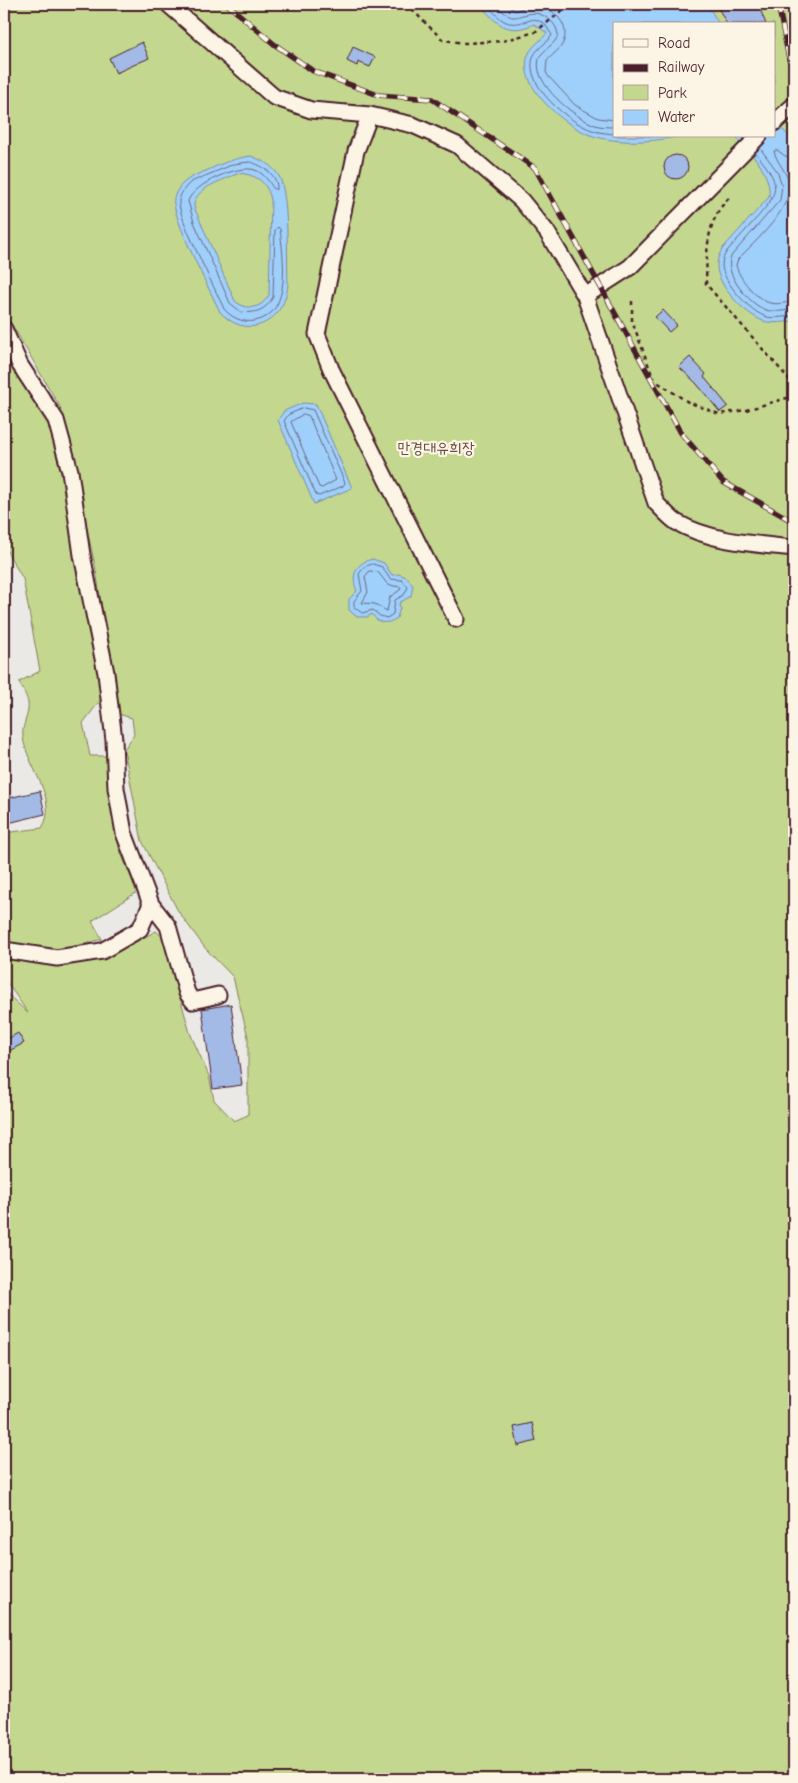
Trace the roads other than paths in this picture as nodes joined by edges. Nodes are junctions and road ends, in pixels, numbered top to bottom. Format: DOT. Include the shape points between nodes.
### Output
graph roads {
  1 [pos="168,4"];
  2 [pos="370,114"];
  3 [pos="757,138"];
  4 [pos="586,296"];
  5 [pos="4,329"];
  6 [pos="794,548"];
  7 [pos="456,619"];
  8 [pos="151,904"];
  9 [pos="4,950"];
  10 [pos="218,995"];
  1 -- 2 [label="street" via="274,97 311,110"];
  2 -- 4 [label="street" via="413,126 448,141 482,164 537,219"];
  2 -- 7 [label="street" via="356,152 317,334 331,369"];
  3 -- 4 [label="street" via="630,267"];
  4 -- 6 [label="street" via="656,503 675,521 699,533"];
  5 -- 8 [label="street" via="20,365 56,420 70,471 82,554 106,673 116,788 124,833"];
  8 -- 9 [label="street" via="140,929 102,951 57,958"];
  8 -- 10 [label="street" via="168,926 187,993 193,1001"];
}
